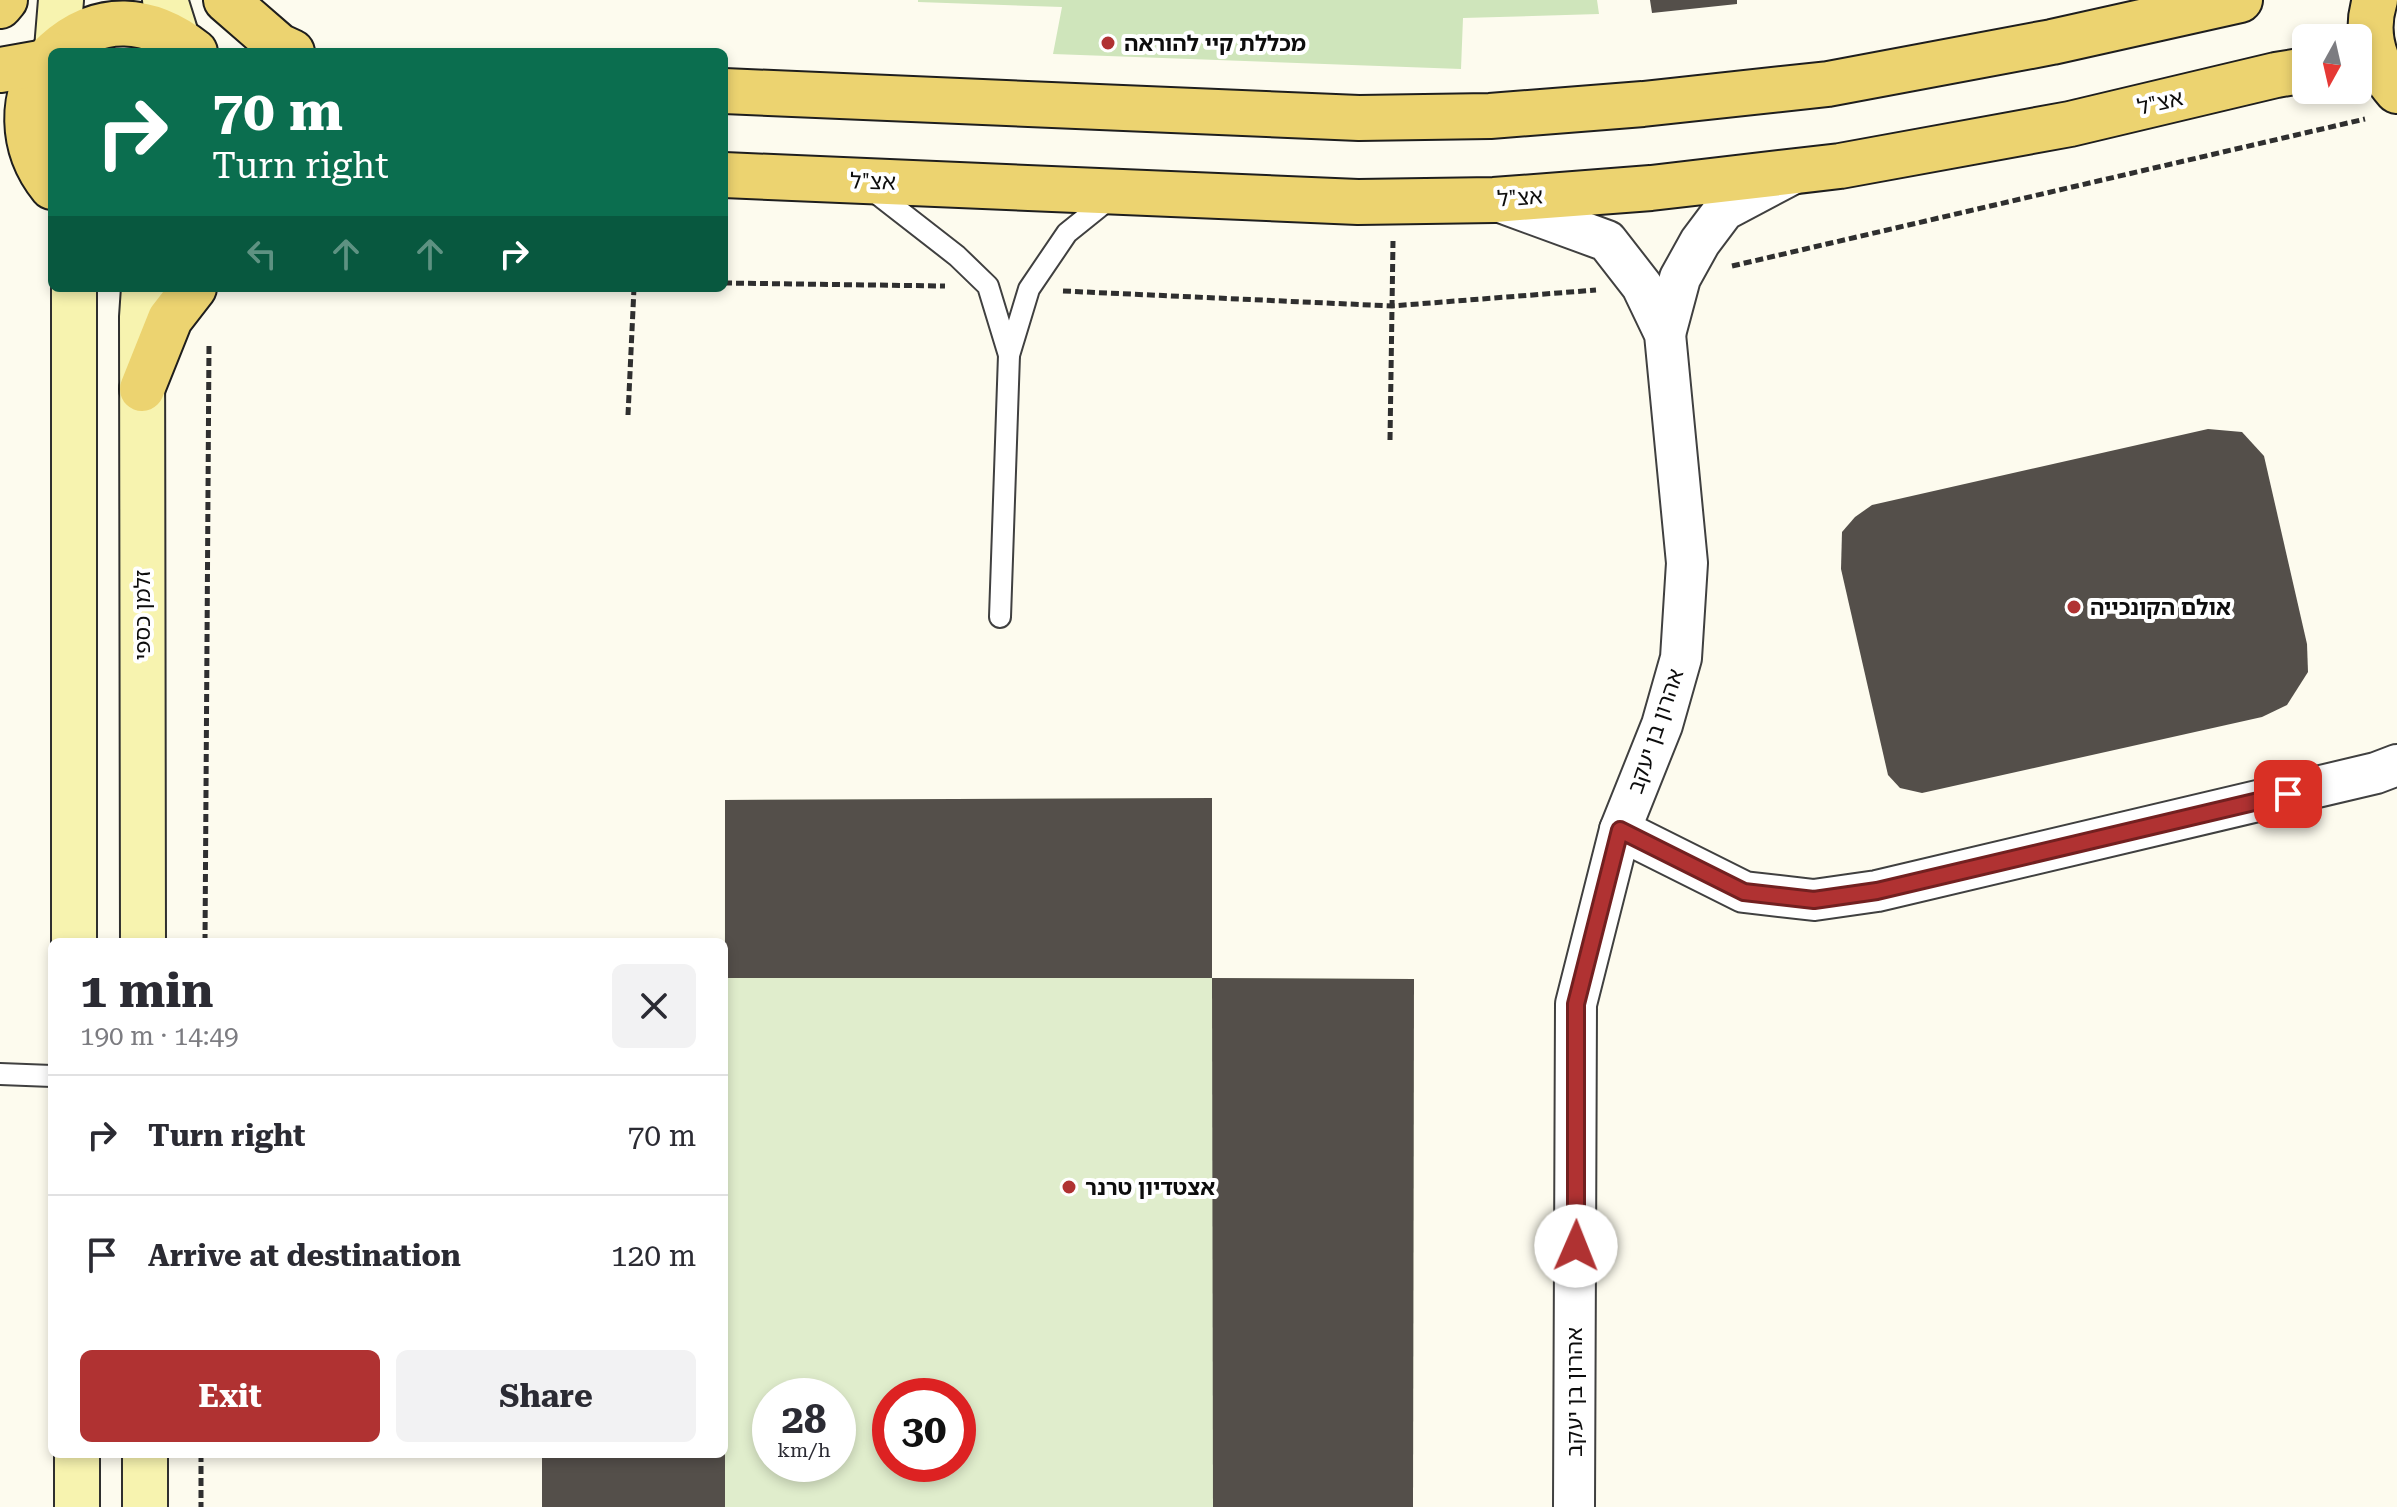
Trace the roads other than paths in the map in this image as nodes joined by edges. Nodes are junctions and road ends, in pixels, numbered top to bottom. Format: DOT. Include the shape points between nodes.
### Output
graph roads {
  1 [pos="5,0"];
  2 [pos="61,0"];
  3 [pos="226,0"];
  4 [pos="2240,0"];
  5 [pos="2375,0"];
  6 [pos="0,6"];
  7 [pos="179,30"];
  8 [pos="53,48"];
  9 [pos="60,48"];
  10 [pos="283,48"];
  11 [pos="48,55"];
  12 [pos="48,61"];
  13 [pos="0,70"];
  14 [pos="2292,72"];
  15 [pos="2378,76"];
  16 [pos="728,91"];
  17 [pos="1798,172"];
  18 [pos="728,175"];
  19 [pos="38,176"];
  20 [pos="859,180"];
  21 [pos="1120,191"];
  22 [pos="1494,200"];
  23 [pos="74,292"];
  24 [pos="144,292"];
  25 [pos="191,292"];
  26 [pos="1665,334"];
  27 [pos="1009,355"];
  28 [pos="142,389"];
  29 [pos="1000,617"];
  30 [pos="2397,765"];
  31 [pos="1620,830"];
  32 [pos="74,938"];
  33 [pos="143,938"];
  34 [pos="0,1074"];
  35 [pos="48,1076"];
  36 [pos="77,1458"];
  37 [pos="145,1458"];
  38 [pos="77,1507"];
  39 [pos="145,1507"];
  40 [pos="1574,1507"];
  1 -- 6 [label="main road"];
  2 -- 8 [label="street"];
  3 -- 10 [label="main road"];
  4 -- 16 [label="main road" via="1828,84 1490,116 1359,118"];
  5 -- 15 [label="main road" via="2370,42"];
  7 -- 9 [label="main road" via="128,23 102,26"];
  11 -- 13 [label="main road"];
  12 -- 19 [label="main road" via="33,85 27,112"];
  14 -- 17 [label="main road, אצ\"ל" via="2070,124"];
  17 -- 22 [label="main road, אצ\"ל"];
  17 -- 26 [label="street, אהרון בן יעקב" via="1724,210 1680,278"];
  18 -- 20 [label="main road, אצ\"ל"];
  20 -- 21 [label="main road, אצ\"ל"];
  20 -- 27 [label="lane" via="988,286"];
  21 -- 22 [label="main road, אצ\"ל" via="1358,202"];
  21 -- 27 [label="lane" via="1067,233 1029,289"];
  22 -- 26 [label="street, אהרון בן יעקב" via="1607,241 1642,286"];
  23 -- 32 [label="street"];
  24 -- 28 [label="street, זלמן כספי"];
  25 -- 28 [label="main road" via="170,319"];
  26 -- 31 [label="street, אהרון בן יעקב" via="1687,563 1681,658 1662,725"];
  27 -- 29 [label="lane"];
  28 -- 33 [label="street, זלמן כספי"];
  30 -- 31 [label="street" via="1877,891 1814,900 1744,892"];
  31 -- 40 [label="street, אהרון בן יעקב" via="1576,1004"];
  34 -- 35 [label="lane"];
  36 -- 38 [label="street"];
  37 -- 39 [label="street"];
}
